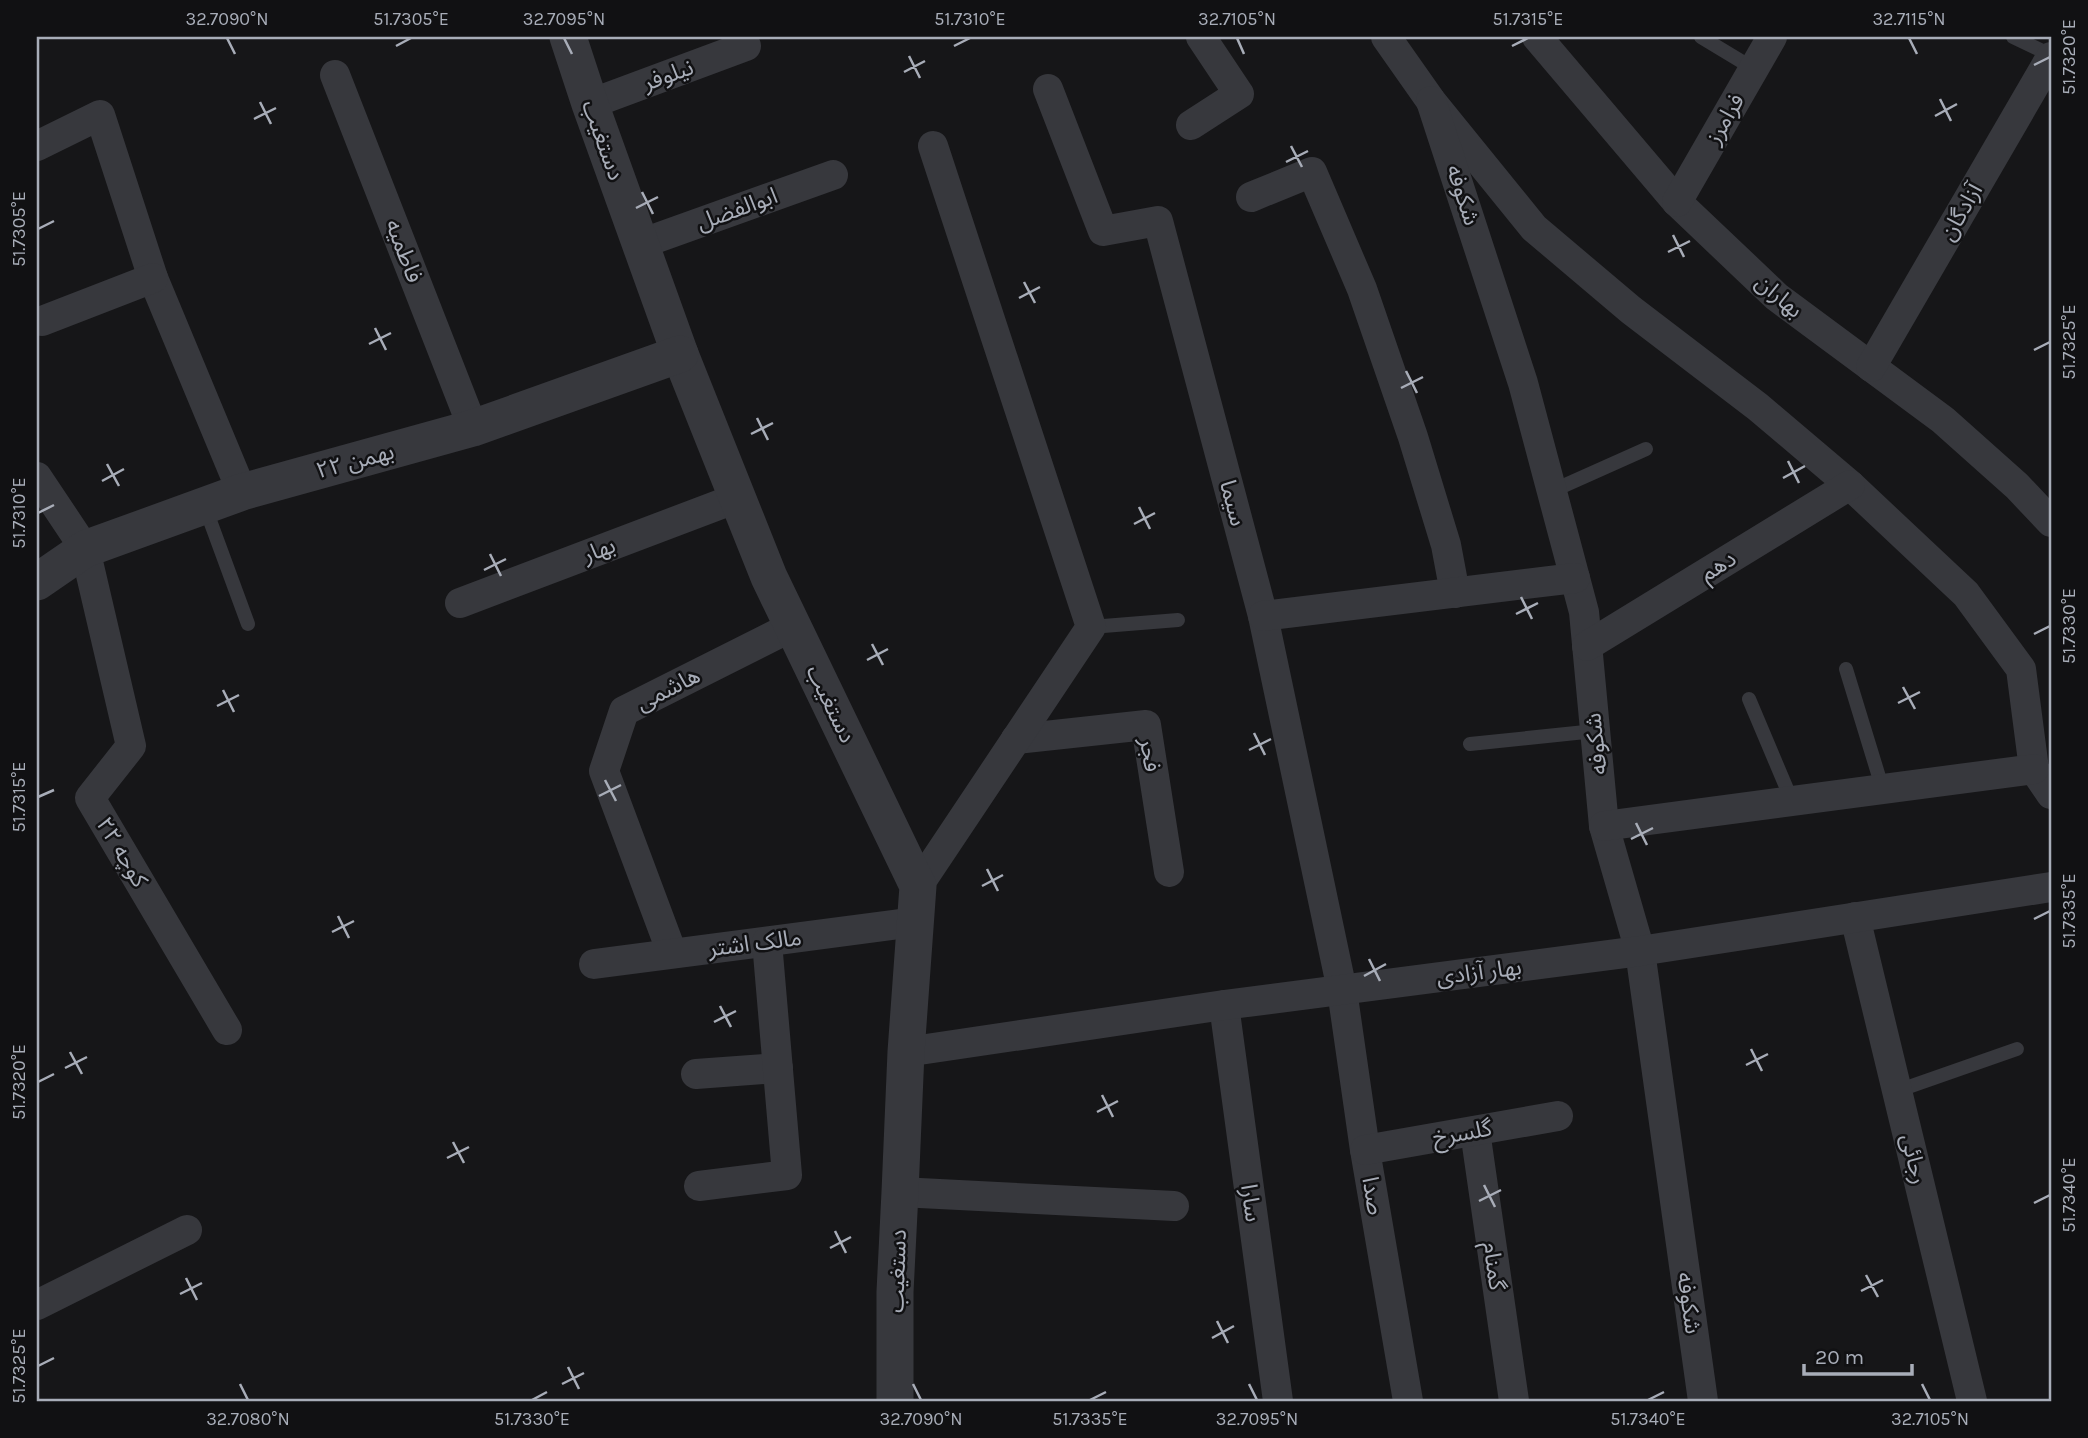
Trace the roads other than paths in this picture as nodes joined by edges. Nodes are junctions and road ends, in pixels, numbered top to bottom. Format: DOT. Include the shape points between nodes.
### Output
graph roads {
  1 [pos="568,37"];
  2 [pos="1386,37"];
  3 [pos="1537,37"];
  4 [pos="1701,37"];
  5 [pos="1772,37"];
  6 [pos="2013,37"];
  7 [pos="1205,38"];
  8 [pos="746,46"];
  9 [pos="2051,56"];
  10 [pos="1754,69"];
  11 [pos="335,75"];
  12 [pos="1048,89"];
  13 [pos="1431,101"];
  14 [pos="590,104"];
  15 [pos="1191,125"];
  16 [pos="37,146"];
  17 [pos="933,146"];
  18 [pos="833,174"];
  19 [pos="1251,197"];
  20 [pos="1677,202"];
  21 [pos="640,244"];
  22 [pos="153,278"];
  23 [pos="41,321"];
  24 [pos="680,354"];
  25 [pos="1871,367"];
  26 [pos="473,428"];
  27 [pos="1646,449"];
  28 [pos="37,477"];
  29 [pos="1850,485"];
  30 [pos="1552,491"];
  31 [pos="242,492"];
  32 [pos="737,498"];
  33 [pos="204,506"];
  34 [pos="2051,522"];
  35 [pos="85,549"];
  36 [pos="1575,578"];
  37 [pos="37,582"];
  38 [pos="1455,593"];
  39 [pos="460,603"];
  40 [pos="1263,616"];
  41 [pos="1178,620"];
  42 [pos="248,624"];
  43 [pos="793,626"];
  44 [pos="1091,627"];
  45 [pos="1587,646"];
  46 [pos="1846,669"];
  47 [pos="1749,699"];
  48 [pos="1595,731"];
  49 [pos="1016,739"];
  50 [pos="1470,744"];
  51 [pos="2034,769"];
  52 [pos="1883,790"];
  53 [pos="2051,794"];
  54 [pos="1791,802"];
  55 [pos="1604,826"];
  56 [pos="1169,872"];
  57 [pos="2051,887"];
  58 [pos="917,904"];
  59 [pos="1855,918"];
  60 [pos="767,942"];
  61 [pos="1640,951"];
  62 [pos="673,954"];
  63 [pos="594,964"];
  64 [pos="1342,990"];
  65 [pos="1224,1005"];
  66 [pos="227,1030"];
  67 [pos="2017,1049"];
  68 [pos="906,1052"];
  69 [pos="778,1068"];
  70 [pos="696,1074"];
  71 [pos="1897,1091"];
  72 [pos="1558,1116"];
  73 [pos="1475,1131"];
  74 [pos="1366,1150"];
  75 [pos="699,1186"];
  76 [pos="900,1192"];
  77 [pos="1174,1206"];
  78 [pos="187,1230"];
  79 [pos="37,1305"];
  80 [pos="895,1401"];
  81 [pos="1278,1401"];
  82 [pos="1408,1401"];
  83 [pos="1514,1401"];
  84 [pos="1703,1401"];
  85 [pos="1972,1401"];
  1 -- 14 [label="street, دستغیب"];
  2 -- 13 [label="street"];
  3 -- 20 [label="street, بهاران"];
  4 -- 10 [label="lane"];
  5 -- 10 [label="street, فرامرز"];
  6 -- 9 [label="lane"];
  7 -- 15 [label="street" via="1240,94"];
  8 -- 14 [label="street, نیلوفر"];
  9 -- 25 [label="street, آزادگان"];
  10 -- 20 [label="street, فرامرز"];
  11 -- 26 [label="street, فاطمیه"];
  12 -- 40 [label="street, سیما" via="1103,231 1158,220"];
  13 -- 29 [label="street" via="1534,228"];
  13 -- 30 [label="street, شکوفه" via="1523,383"];
  14 -- 21 [label="street, دستغیب"];
  16 -- 22 [label="street" via="100,114"];
  17 -- 44 [label="street"];
  18 -- 21 [label="street, ابوالفضل"];
  19 -- 38 [label="street" via="1312,172 1362,289 1413,437 1446,545"];
  20 -- 25 [label="street, بهاران" via="1777,297"];
  21 -- 24 [label="street, دستغیب"];
  22 -- 23 [label="street"];
  22 -- 31 [label="street"];
  24 -- 26 [label="street, ۲۲ بهمن"];
  24 -- 32 [label="street, دستغیب"];
  25 -- 34 [label="street, بهاران" via="1943,420"];
  26 -- 31 [label="street, ۲۲ بهمن"];
  27 -- 30 [label="lane"];
  28 -- 35 [label="street"];
  29 -- 45 [label="street, دهم"];
  29 -- 51 [label="street" via="1966,594 2021,668"];
  30 -- 36 [label="street, شکوفه"];
  31 -- 33 [label="street, ۲۲ بهمن"];
  32 -- 39 [label="street, بهار"];
  32 -- 43 [label="street, دستغیب"];
  33 -- 35 [label="street, ۲۲ بهمن"];
  33 -- 42 [label="lane"];
  35 -- 37 [label="street, ۲۲ بهمن"];
  35 -- 66 [label="street, کوچه ۲۲" via="131,746 90,798"];
  36 -- 38 [label="street"];
  36 -- 45 [label="street, شکوفه"];
  38 -- 40 [label="street"];
  40 -- 64 [label="street, سیما"];
  41 -- 44 [label="lane"];
  43 -- 58 [label="street, دستغیب"];
  43 -- 62 [label="street, هاشمی" via="624,711 604,771"];
  44 -- 49 [label="street"];
  45 -- 48 [label="street, شکوفه"];
  46 -- 52 [label="lane"];
  47 -- 54 [label="lane"];
  48 -- 50 [label="lane"];
  48 -- 55 [label="street, شکوفه"];
  49 -- 56 [label="street, فجر" via="1146,725"];
  49 -- 58 [label="street"];
  51 -- 52 [label="street"];
  51 -- 53 [label="street"];
  52 -- 54 [label="street"];
  54 -- 55 [label="street"];
  55 -- 61 [label="street, شکوفه"];
  57 -- 59 [label="street, بهار آزادی"];
  58 -- 60 [label="street, مالک اشتر"];
  58 -- 68 [label="street, دستغیب"];
  59 -- 61 [label="street, بهار آزادی"];
  59 -- 71 [label="street, رجائی"];
  60 -- 62 [label="street, مالک اشتر"];
  60 -- 69 [label="street"];
  61 -- 64 [label="street, بهار آزادی"];
  61 -- 84 [label="street, شکوفه"];
  62 -- 63 [label="street, مالک اشتر"];
  64 -- 65 [label="street, بهار آزادی"];
  64 -- 74 [label="street, صدا"];
  65 -- 68 [label="street, بهار آزادی"];
  65 -- 81 [label="street, سارا"];
  67 -- 71 [label="lane"];
  68 -- 76 [label="street, دستغیب"];
  69 -- 70 [label="street"];
  69 -- 75 [label="street" via="787,1175"];
  71 -- 85 [label="street, رجائی"];
  72 -- 73 [label="street, گلسرخ"];
  73 -- 74 [label="street, گلسرخ"];
  73 -- 83 [label="street, گمنام"];
  74 -- 82 [label="street, صدا"];
  76 -- 77 [label="street"];
  76 -- 80 [label="street, دستغیب"];
  78 -- 79 [label="street"];
}
